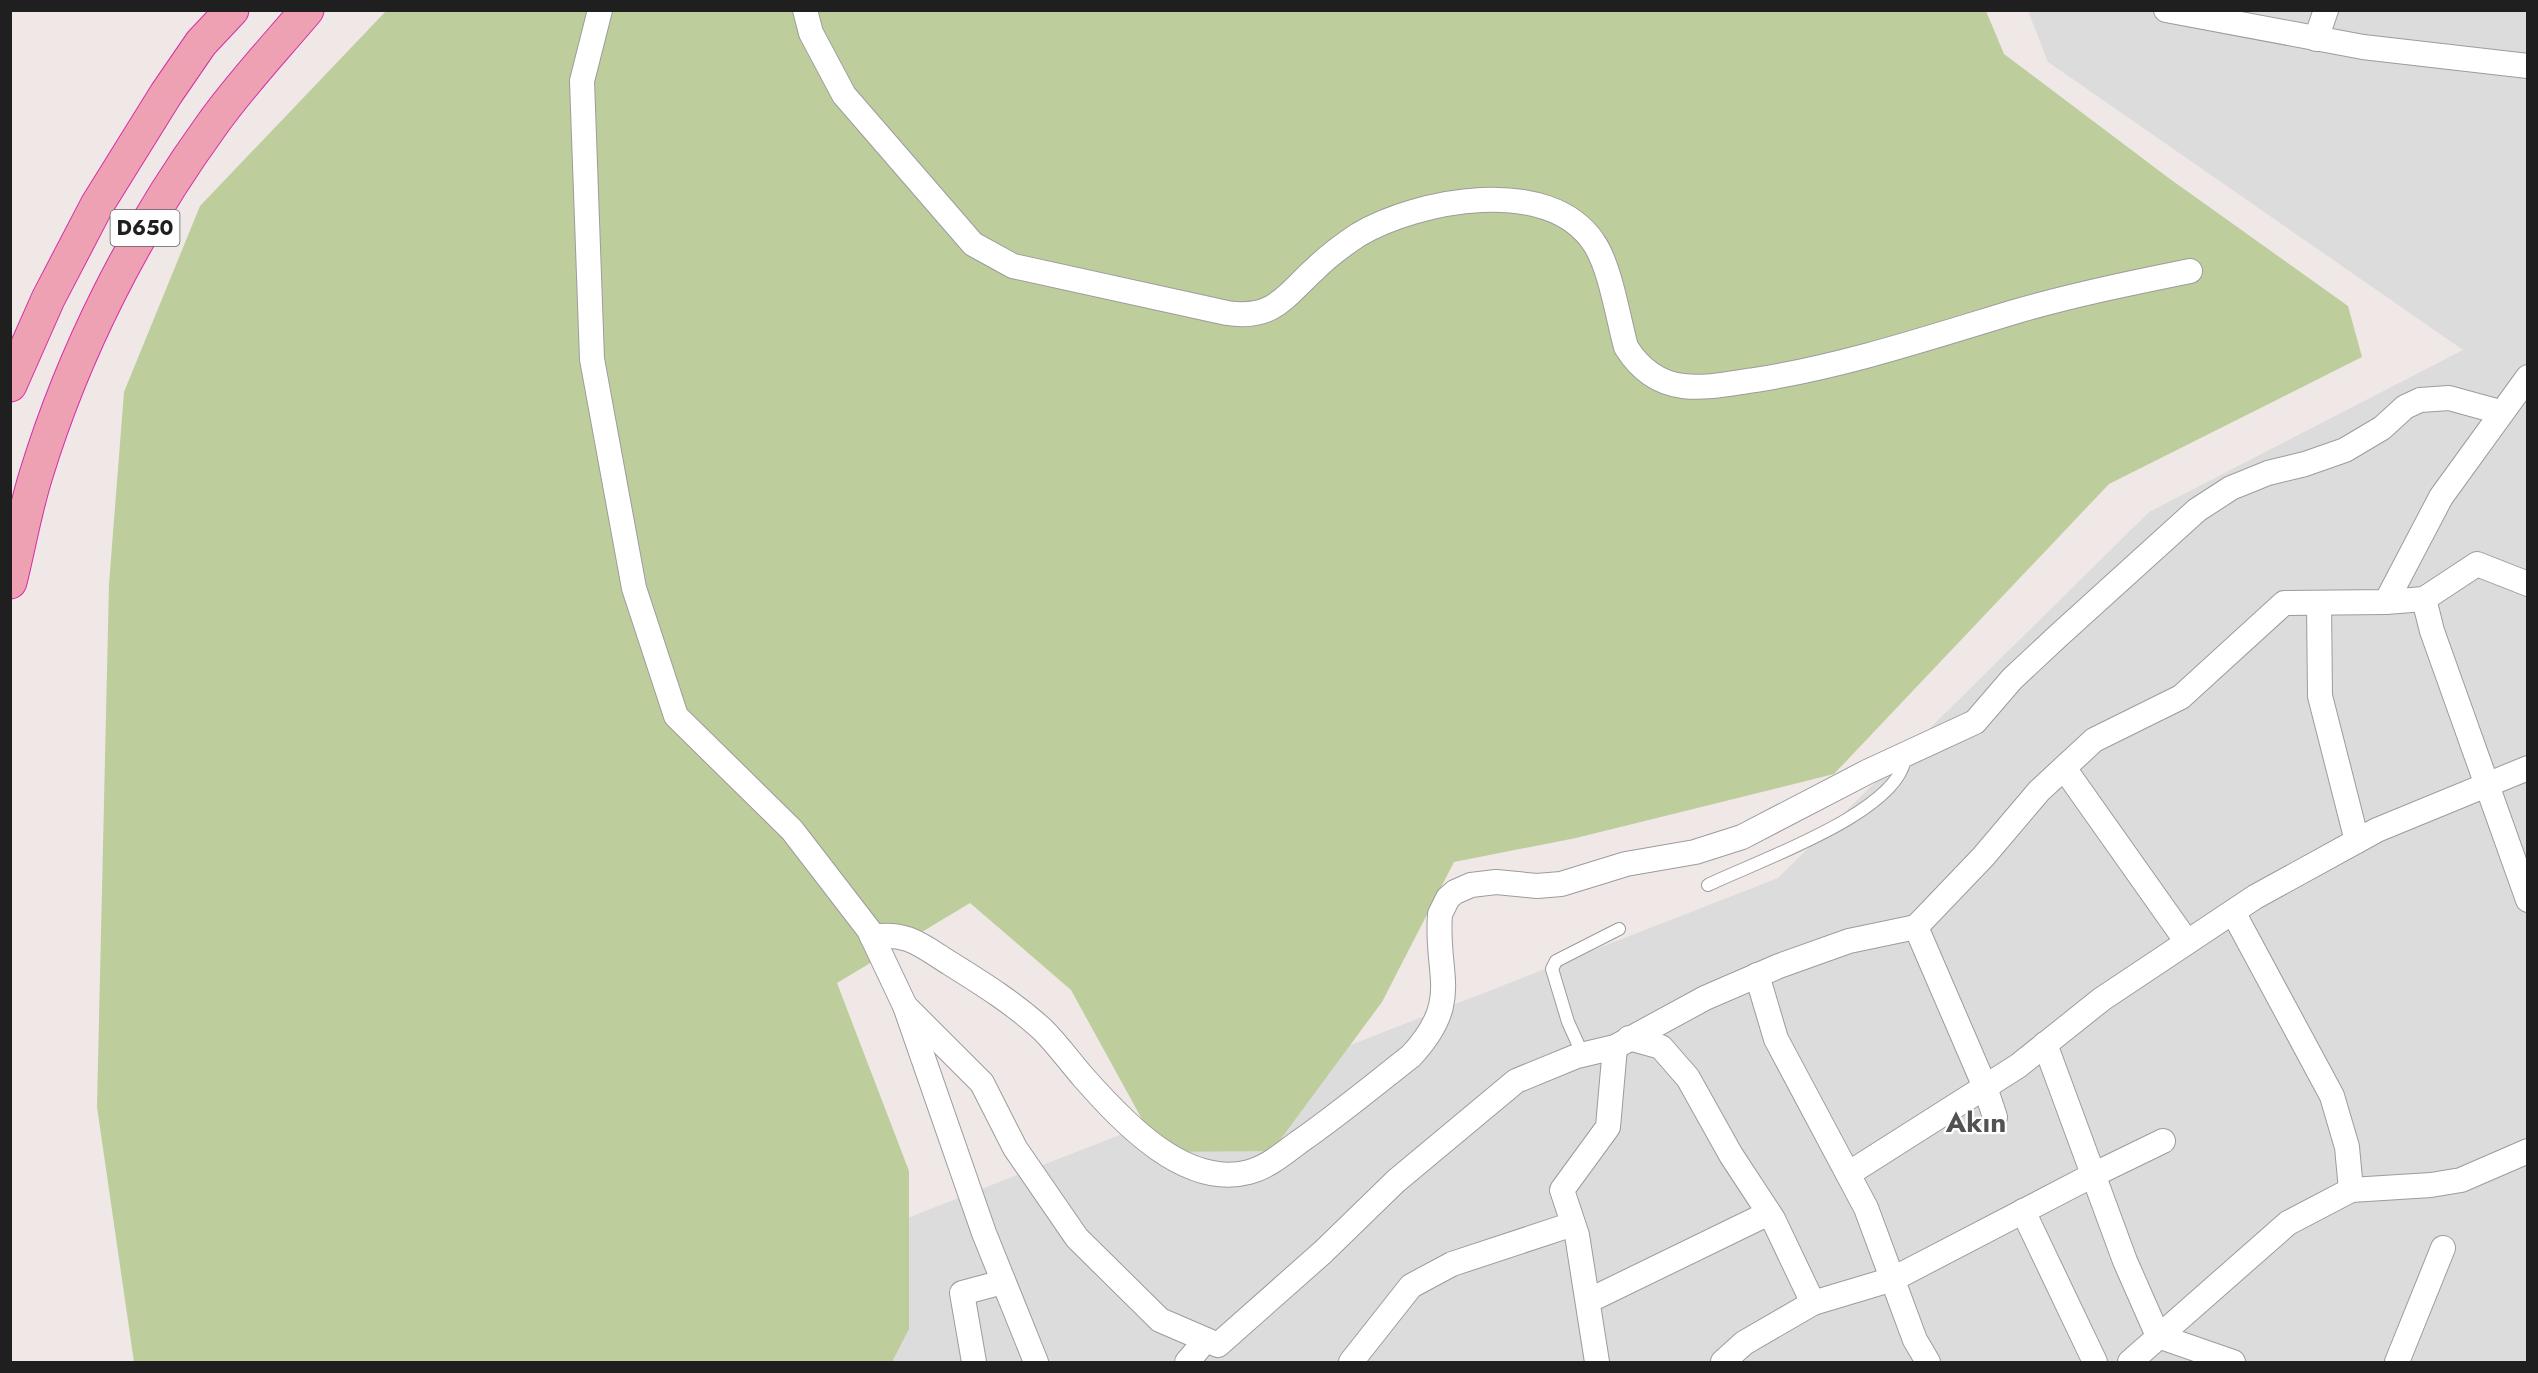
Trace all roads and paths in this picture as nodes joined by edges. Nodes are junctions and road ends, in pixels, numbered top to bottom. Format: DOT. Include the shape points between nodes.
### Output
graph roads {
  1 [pos="232,10"];
  2 [pos="308,10"];
  3 [pos="600,10"];
  4 [pos="805,10"];
  5 [pos="2166,10"];
  6 [pos="2326,10"];
  7 [pos="2316,39"];
  8 [pos="2528,66"];
  9 [pos="2190,270"];
  10 [pos="2528,377"];
  11 [pos="10,385"];
  12 [pos="2500,412"];
  13 [pos="10,582"];
  14 [pos="2528,584"];
  15 [pos="2424,599"];
  16 [pos="2386,602"];
  17 [pos="2319,603"];
  18 [pos="1905,755"];
  19 [pos="2064,768"];
  20 [pos="2528,768"];
  21 [pos="2488,784"];
  22 [pos="2357,841"];
  23 [pos="1708,885"];
  24 [pos="2528,900"];
  25 [pos="2233,912"];
  26 [pos="1916,927"];
  27 [pos="1619,930"];
  28 [pos="872,937"];
  29 [pos="2187,942"];
  30 [pos="1757,975"];
  31 [pos="905,1006"];
  32 [pos="1622,1042"];
  33 [pos="2045,1044"];
  34 [pos="1582,1055"];
  35 [pos="1984,1087"];
  36 [pos="1995,1117"];
  37 [pos="2163,1141"];
  38 [pos="2528,1150"];
  39 [pos="1848,1173"];
  40 [pos="2093,1174"];
  41 [pos="2351,1190"];
  42 [pos="2023,1211"];
  43 [pos="1769,1213"];
  44 [pos="1573,1224"];
  45 [pos="2443,1248"];
  46 [pos="1893,1279"];
  47 [pos="1003,1282"];
  48 [pos="1588,1302"];
  49 [pos="1813,1303"];
  50 [pos="2158,1336"];
  51 [pos="1206,1340"];
  52 [pos="1749,1353"];
  53 [pos="974,1362"];
  54 [pos="1036,1362"];
  55 [pos="1187,1362"];
  56 [pos="1351,1362"];
  57 [pos="1598,1362"];
  58 [pos="1723,1362"];
  59 [pos="1928,1362"];
  60 [pos="2095,1362"];
  61 [pos="2130,1362"];
  62 [pos="2233,1362"];
  63 [pos="2397,1362"];
  1 -- 11 [label="highway, D650" via="195,52 97,205 48,299"];
  2 -- 13 [label="highway, D650" via="211,126 143,232 100,313 63,396 35,476"];
  3 -- 28 [label="street" via="582,81 592,359 634,588 676,716 792,830"];
  4 -- 9 [label="street" via="811,33 844,95 973,244 1013,266 1227,313 1251,315 1275,307 1335,251 1384,222 1432,206 1483,200 1534,204 1583,229 1601,254 1631,356 1658,379 1685,387 1825,367 2028,308"];
  5 -- 7 [label="street"];
  6 -- 7 [label="street"];
  7 -- 8 [label="street"];
  10 -- 12 [label="street"];
  12 -- 16 [label="street" via="2441,497"];
  12 -- 18 [label="street" via="2448,398 2420,400 2345,450 2231,488 2197,510 2076,620 2012,679 1975,722"];
  14 -- 15 [label="street" via="2477,564"];
  15 -- 16 [label="street"];
  15 -- 21 [label="street"];
  16 -- 17 [label="street"];
  17 -- 19 [label="street" via="2284,603 2181,697 2094,740"];
  17 -- 22 [label="street" via="2320,696"];
  18 -- 23 [label="lane" via="1905,766 1896,782 1838,825"];
  18 -- 28 [label="street" via="1718,846 1626,864 1561,884 1496,882 1470,885 1455,892 1440,914 1442,1003 1421,1044 1326,1123 1264,1167 1249,1172 1215,1174 1184,1166 1117,1112 1053,1041 1002,997 899,935"];
  19 -- 26 [label="street" via="2038,791 1983,857"];
  19 -- 29 [label="street"];
  20 -- 21 [label="street"];
  21 -- 22 [label="street"];
  21 -- 24 [label="street"];
  22 -- 25 [label="street"];
  25 -- 29 [label="street"];
  25 -- 41 [label="street" via="2332,1096 2347,1147"];
  26 -- 30 [label="street" via="1850,941"];
  26 -- 35 [label="street"];
  27 -- 34 [label="lane" via="1556,961 1552,969"];
  28 -- 31 [label="street"];
  29 -- 33 [label="street" via="2102,999"];
  30 -- 32 [label="street"];
  30 -- 39 [label="street" via="1776,1039"];
  31 -- 47 [label="street"];
  31 -- 51 [label="street" via="982,1083 1015,1148 1077,1238 1160,1320"];
  32 -- 34 [label="street"];
  32 -- 43 [label="street" via="1661,1047 1688,1078"];
  32 -- 44 [label="street" via="1608,1127 1562,1190"];
  33 -- 35 [label="street"];
  33 -- 40 [label="street"];
  34 -- 51 [label="street" via="1516,1081 1396,1181 1218,1345"];
  35 -- 36 [label="street"];
  35 -- 39 [label="street"];
  37 -- 40 [label="street"];
  38 -- 41 [label="street" via="2461,1180"];
  39 -- 46 [label="street"];
  40 -- 42 [label="street"];
  40 -- 50 [label="street"];
  41 -- 50 [label="street" via="2288,1223"];
  42 -- 46 [label="street"];
  42 -- 60 [label="street"];
  43 -- 48 [label="street"];
  43 -- 49 [label="street"];
  44 -- 48 [label="street"];
  44 -- 56 [label="street" via="1452,1264 1411,1286"];
  45 -- 63 [label="street"];
  46 -- 49 [label="street"];
  46 -- 59 [label="street" via="1915,1340"];
  47 -- 53 [label="street" via="962,1293"];
  47 -- 54 [label="street"];
  48 -- 57 [label="street"];
  49 -- 52 [label="street"];
  50 -- 61 [label="street"];
  50 -- 62 [label="street"];
  51 -- 55 [label="street"];
  52 -- 58 [label="street"];
}
